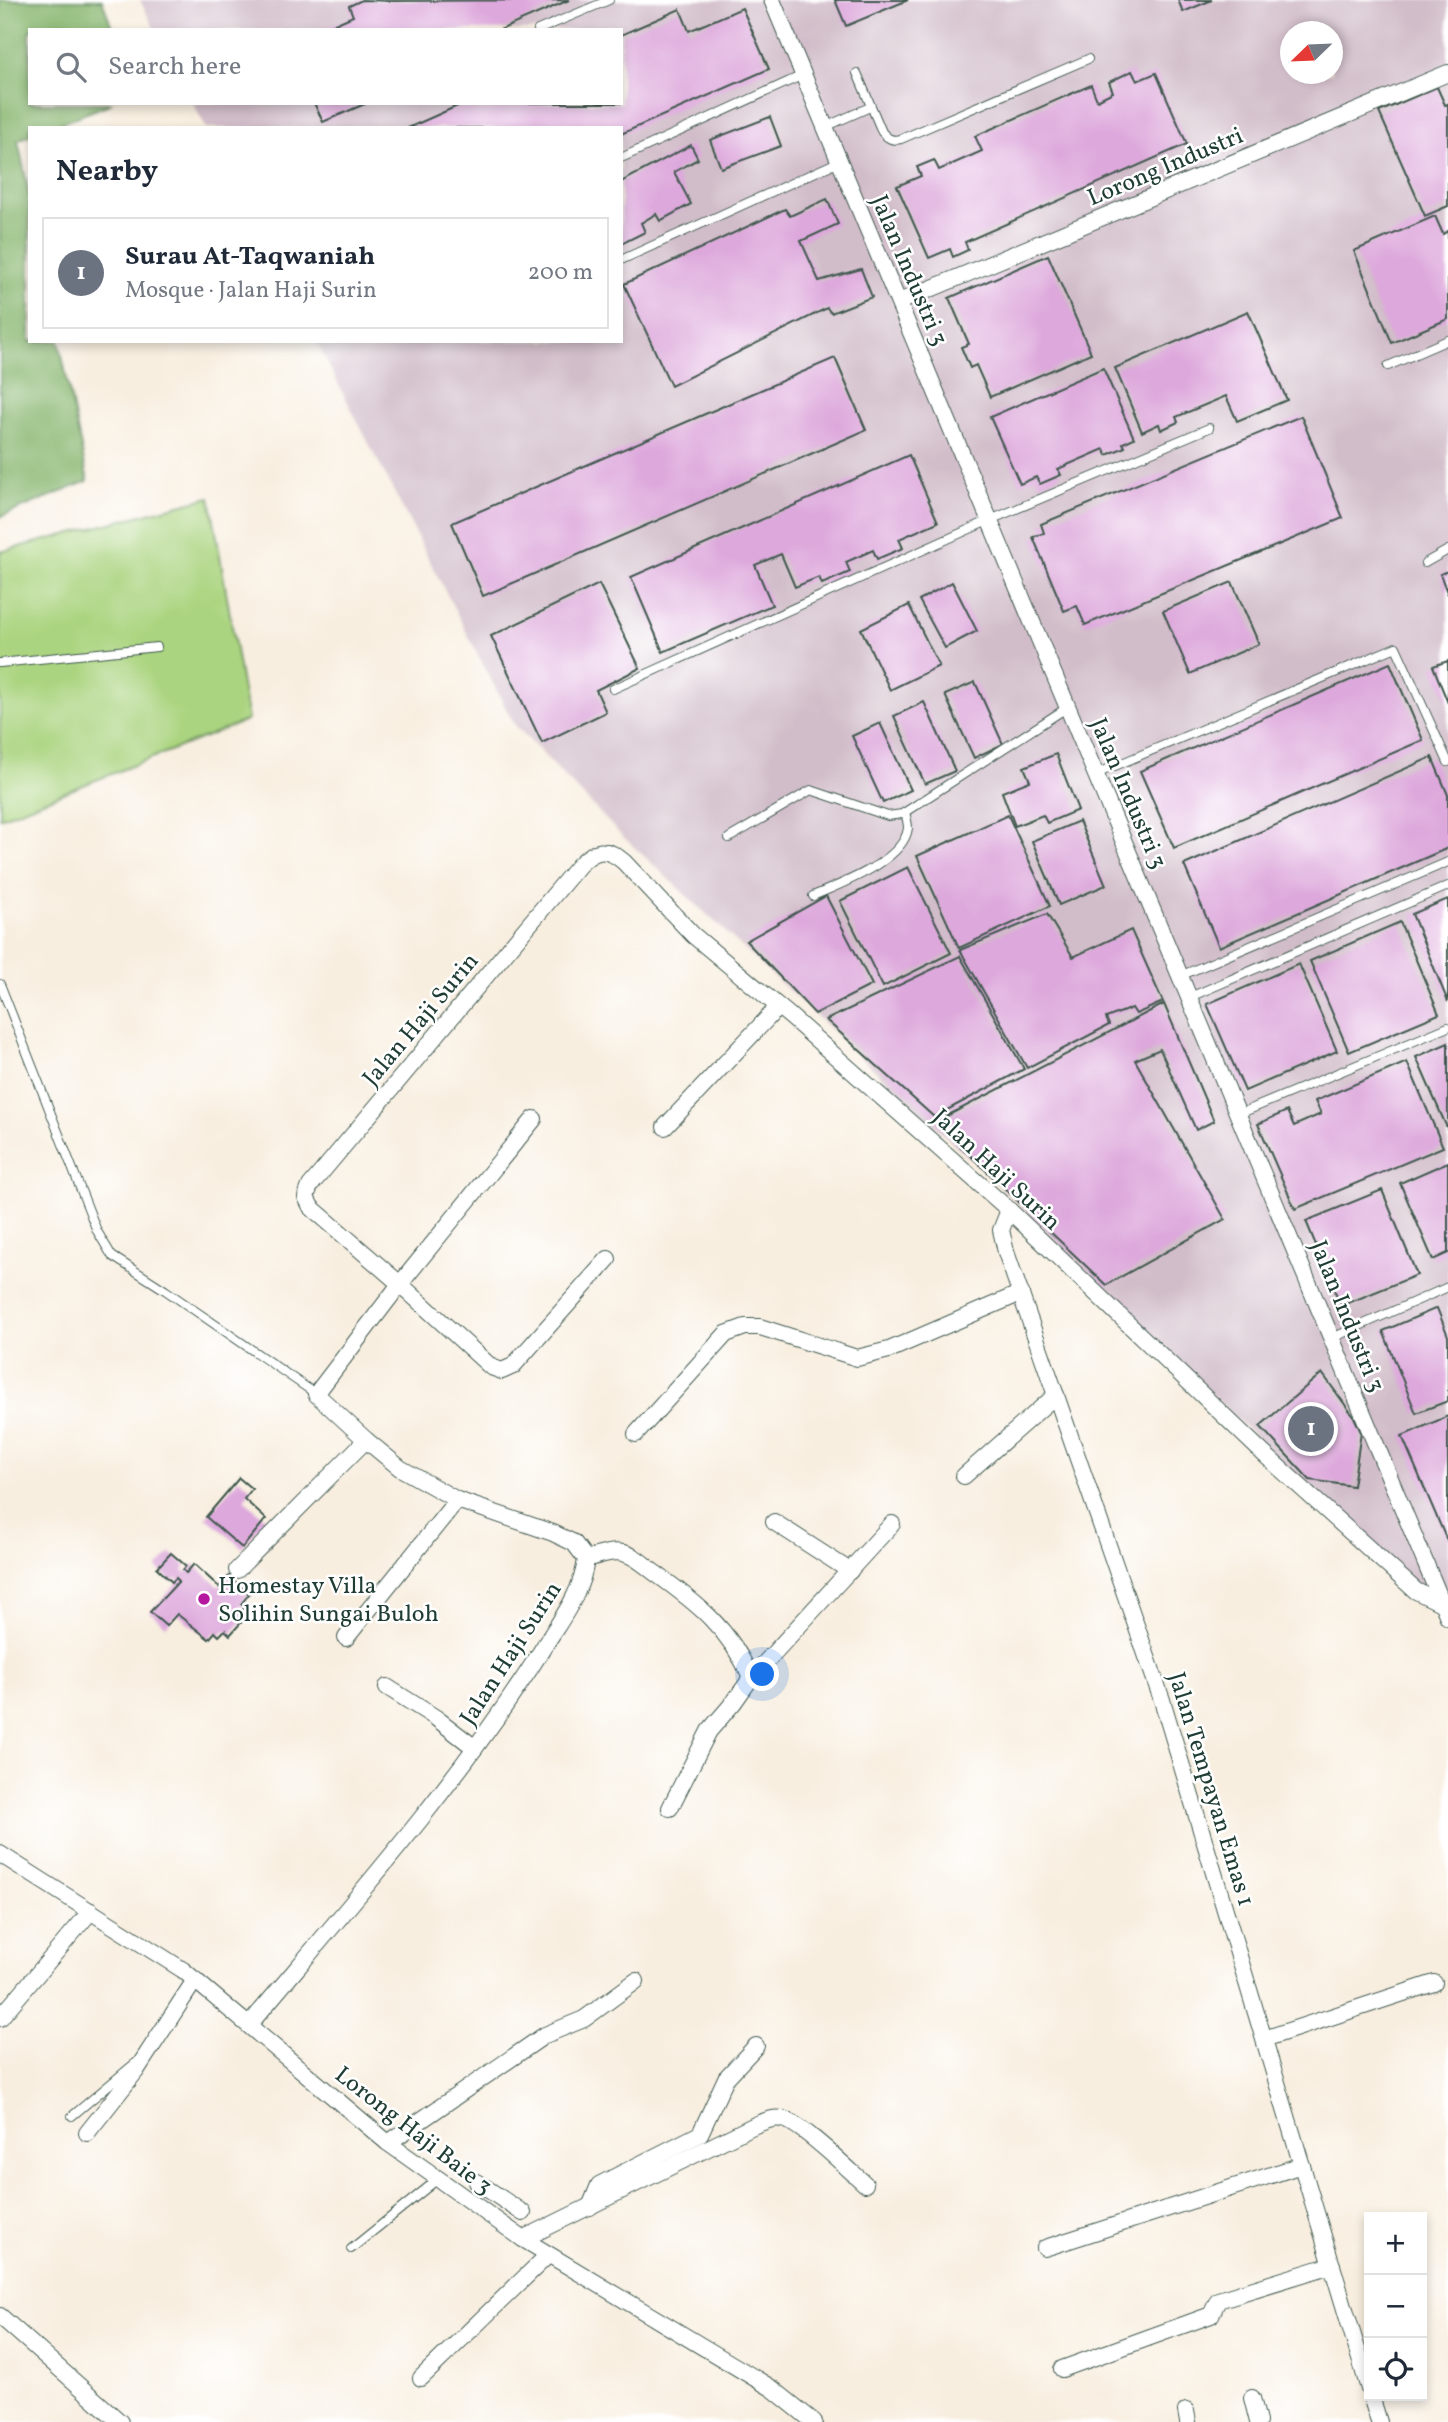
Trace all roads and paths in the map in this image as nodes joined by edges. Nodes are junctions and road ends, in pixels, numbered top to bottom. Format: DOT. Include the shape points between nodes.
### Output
graph roads {
  1 [pos="609,0"];
  2 [pos="772,0"];
  3 [pos="543,28"];
  4 [pos="1088,59"];
  5 [pos="857,73"];
  6 [pos="1448,73"];
  7 [pos="803,75"];
  8 [pos="870,107"];
  9 [pos="825,127"];
  10 [pos="623,157"];
  11 [pos="840,162"];
  12 [pos="623,259"];
  13 [pos="899,302"];
  14 [pos="1448,340"];
  15 [pos="1388,366"];
  16 [pos="1209,428"];
  17 [pos="990,520"];
  18 [pos="1448,550"];
  19 [pos="1425,563"];
  20 [pos="157,648"];
  21 [pos="0,663"];
  22 [pos="613,689"];
  23 [pos="1068,708"];
  24 [pos="1448,762"];
  25 [pos="1097,774"];
  26 [pos="905,811"];
  27 [pos="730,838"];
  28 [pos="1448,862"];
  29 [pos="1448,886"];
  30 [pos="813,896"];
  31 [pos="1180,976"];
  32 [pos="0,984"];
  33 [pos="1190,997"];
  34 [pos="778,1007"];
  35 [pos="1448,1027"];
  36 [pos="1238,1114"];
  37 [pos="534,1119"];
  38 [pos="665,1127"];
  39 [pos="1009,1209"];
  40 [pos="608,1259"];
  41 [pos="400,1284"];
  42 [pos="1448,1287"];
  43 [pos="1021,1293"];
  44 [pos="1332,1338"];
  45 [pos="316,1394"];
  46 [pos="1056,1395"];
  47 [pos="636,1434"];
  48 [pos="366,1440"];
  49 [pos="964,1476"];
  50 [pos="457,1500"];
  51 [pos="774,1522"];
  52 [pos="892,1524"];
  53 [pos="586,1559"];
  54 [pos="237,1570"];
  55 [pos="850,1571"];
  56 [pos="1446,1608"];
  57 [pos="345,1638"];
  58 [pos="751,1678"];
  59 [pos="387,1687"];
  60 [pos="475,1748"];
  61 [pos="670,1808"];
  62 [pos="0,1854"];
  63 [pos="91,1912"];
  64 [pos="195,1980"];
  65 [pos="636,1981"];
  66 [pos="1434,1983"];
  67 [pos="0,2018"];
  68 [pos="249,2025"];
  69 [pos="1264,2039"];
  70 [pos="756,2046"];
  71 [pos="146,2055"];
  72 [pos="72,2116"];
  73 [pos="87,2133"];
  74 [pos="388,2143"];
  75 [pos="1302,2165"];
  76 [pos="438,2179"];
  77 [pos="477,2182"];
  78 [pos="865,2184"];
  79 [pos="500,2199"];
  80 [pos="590,2207"];
  81 [pos="485,2214"];
  82 [pos="523,2214"];
  83 [pos="523,2239"];
  84 [pos="1045,2248"];
  85 [pos="351,2249"];
  86 [pos="548,2255"];
  87 [pos="1332,2265"];
  88 [pos="0,2316"];
  89 [pos="1062,2369"];
  90 [pos="1364,2372"];
  91 [pos="421,2378"];
  92 [pos="1252,2398"];
  93 [pos="1373,2401"];
  94 [pos="120,2422"];
  95 [pos="814,2422"];
  96 [pos="1258,2422"];
  97 [pos="1379,2422"];
  1 -- 3 [label="lane"];
  2 -- 7 [label="street, Jalan Industri 3"];
  4 -- 8 [label="lane" via="894,141 887,138"];
  5 -- 8 [label="lane"];
  6 -- 13 [label="street, Lorong Industri"];
  7 -- 9 [label="street, Jalan Industri 3"];
  7 -- 10 [label="lane"];
  8 -- 9 [label="lane"];
  9 -- 11 [label="street, Jalan Industri 3"];
  11 -- 12 [label="lane"];
  11 -- 13 [label="street, Jalan Industri 3"];
  13 -- 17 [label="street, Jalan Industri 3"];
  14 -- 15 [label="lane"];
  16 -- 17 [label="lane"];
  17 -- 22 [label="lane"];
  17 -- 23 [label="street, Jalan Industri 3"];
  18 -- 19 [label="lane"];
  20 -- 21 [label="lane"];
  23 -- 25 [label="street, Jalan Industri 3"];
  23 -- 26 [label="lane"];
  24 -- 25 [label="lane" via="1396,647"];
  25 -- 31 [label="street, Jalan Industri 3"];
  26 -- 27 [label="lane" via="888,816 811,790"];
  26 -- 30 [label="lane" via="908,828 888,858"];
  28 -- 31 [label="lane"];
  29 -- 33 [label="lane"];
  31 -- 33 [label="street, Jalan Industri 3"];
  32 -- 45 [label="lane" via="97,1231 111,1256"];
  33 -- 36 [label="street, Jalan Industri 3"];
  34 -- 38 [label="street"];
  34 -- 39 [label="street, Jalan Haji Surin"];
  34 -- 41 [label="street, Jalan Haji Surin" via="693,935 614,853 602,850 589,855 307,1191 311,1207"];
  35 -- 36 [label="lane"];
  36 -- 44 [label="street, Jalan Industri 3"];
  37 -- 41 [label="street"];
  39 -- 43 [label="street, Jalan Tempayan Emas 1" via="1001,1235"];
  39 -- 56 [label="street, Jalan Haji Surin" via="1264,1454 1416,1591"];
  40 -- 41 [label="street" via="513,1366 502,1371 491,1367"];
  41 -- 45 [label="street"];
  42 -- 44 [label="lane"];
  43 -- 46 [label="street, Jalan Tempayan Emas 1"];
  43 -- 47 [label="street" via="888,1350 857,1358 760,1327 745,1327 726,1334"];
  44 -- 56 [label="street, Jalan Industri 3"];
  45 -- 48 [label="street"];
  46 -- 49 [label="street"];
  46 -- 69 [label="street, Jalan Tempayan Emas 1" via="1162,1700"];
  48 -- 50 [label="street" via="400,1468"];
  48 -- 54 [label="street"];
  50 -- 53 [label="street" via="553,1533 573,1543"];
  50 -- 57 [label="street"];
  51 -- 55 [label="street"];
  52 -- 55 [label="street"];
  53 -- 58 [label="street" via="621,1552 668,1582 728,1636"];
  53 -- 60 [label="street, Jalan Haji Surin" via="576,1596"];
  55 -- 58 [label="street"];
  58 -- 61 [label="street" via="709,1731"];
  59 -- 60 [label="street"];
  60 -- 68 [label="street, Jalan Haji Surin" via="430,1810"];
  62 -- 63 [label="street, Lorong Haji Baie 3"];
  63 -- 64 [label="street, Lorong Haji Baie 3"];
  63 -- 67 [label="street"];
  64 -- 68 [label="street, Lorong Haji Baie 3"];
  64 -- 71 [label="street"];
  65 -- 74 [label="street" via="584,2019 545,2035"];
  66 -- 69 [label="street"];
  68 -- 74 [label="street, Lorong Haji Baie 3"];
  69 -- 75 [label="street, Jalan Tempayan Emas 1"];
  70 -- 80 [label="street" via="726,2078 700,2134 599,2185"];
  71 -- 72 [label="lane"];
  71 -- 73 [label="street"];
  74 -- 76 [label="street, Lorong Haji Baie 3"];
  75 -- 84 [label="street"];
  75 -- 87 [label="street, Jalan Tempayan Emas 1"];
  76 -- 81 [label="street, Lorong Haji Baie 3"];
  76 -- 85 [label="lane"];
  77 -- 79 [label="street"];
  78 -- 80 [label="street" via="783,2119 755,2125"];
  79 -- 81 [label="street"];
  79 -- 82 [label="street"];
  80 -- 83 [label="street"];
  81 -- 83 [label="street, Lorong Haji Baie 3"];
  83 -- 86 [label="street, Lorong Haji Baie 3"];
  86 -- 91 [label="street"];
  86 -- 95 [label="street, Lorong Haji Baie 3" via="773,2389"];
  87 -- 89 [label="street" via="1218,2300 1211,2315"];
  87 -- 90 [label="street, Jalan Tempayan Emas 1"];
  88 -- 94 [label="street"];
  92 -- 96 [label="street"];
  93 -- 97 [label="street"];
}
